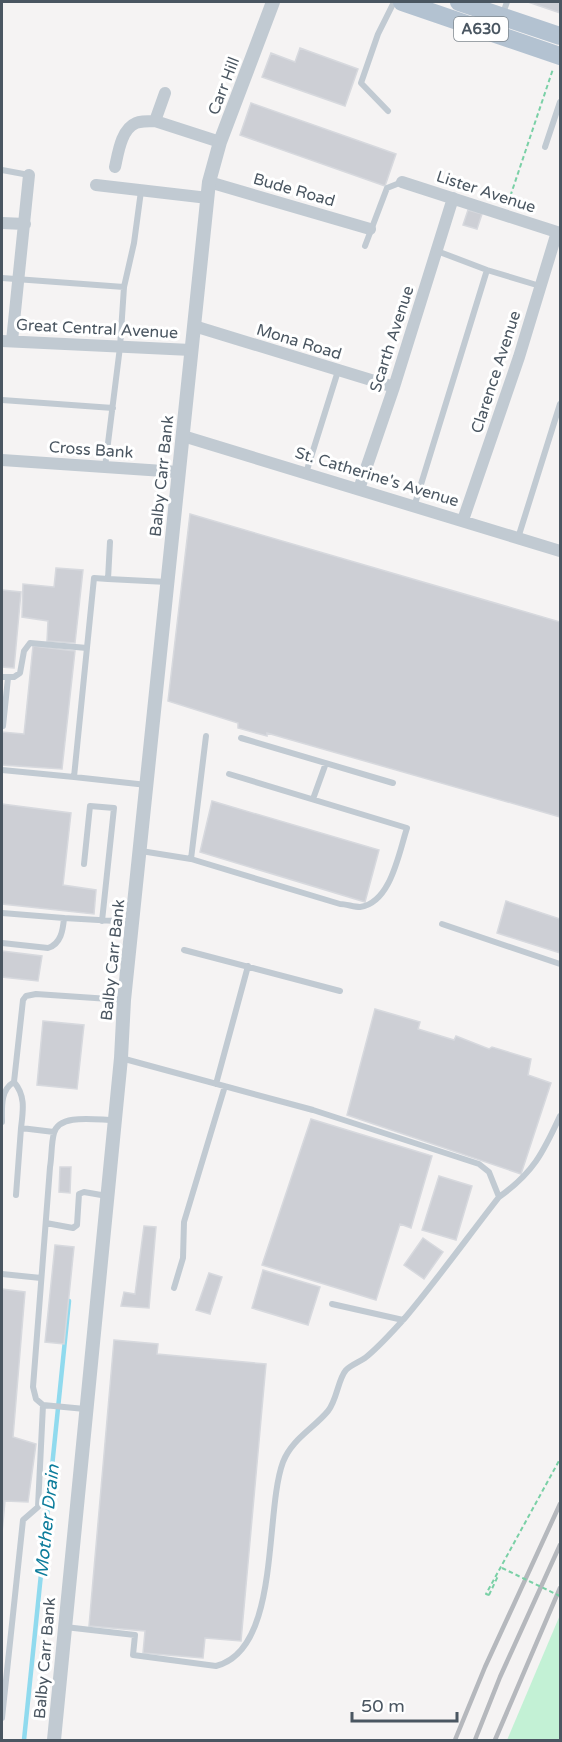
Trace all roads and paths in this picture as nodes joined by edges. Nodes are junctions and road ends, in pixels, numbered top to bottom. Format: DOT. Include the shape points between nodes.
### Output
graph roads {
  1 [pos="273,2"];
  2 [pos="394,2"];
  3 [pos="402,2"];
  4 [pos="459,2"];
  5 [pos="504,9"];
  6 [pos="561,36"];
  7 [pos="559,55"];
  8 [pos="165,93"];
  9 [pos="561,102"];
  10 [pos="388,111"];
  11 [pos="155,121"];
  12 [pos="220,142"];
  13 [pos="544,147"];
  14 [pos="115,167"];
  15 [pos="2,170"];
  16 [pos="29,175"];
  17 [pos="209,182"];
  18 [pos="402,182"];
  19 [pos="96,185"];
  20 [pos="141,190"];
  21 [pos="208,198"];
  22 [pos="453,198"];
  23 [pos="504,214"];
  24 [pos="2,223"];
  25 [pos="25,224"];
  26 [pos="370,229"];
  27 [pos="559,232"];
  28 [pos="365,246"];
  29 [pos="437,251"];
  30 [pos="487,270"];
  31 [pos="2,278"];
  32 [pos="18,279"];
  33 [pos="541,286"];
  34 [pos="124,287"];
  35 [pos="194,326"];
  36 [pos="7,341"];
  37 [pos="120,347"];
  38 [pos="191,350"];
  39 [pos="338,371"];
  40 [pos="394,387"];
  41 [pos="2,400"];
  42 [pos="561,404"];
  43 [pos="113,408"];
  44 [pos="183,436"];
  45 [pos="3,462"];
  46 [pos="105,467"];
  47 [pos="178,472"];
  48 [pos="306,473"];
  49 [pos="359,489"];
  50 [pos="414,507"];
  51 [pos="463,520"];
  52 [pos="518,538"];
  53 [pos="110,542"];
  54 [pos="561,551"];
  55 [pos="108,579"];
  56 [pos="167,582"];
  57 [pos="87,648"];
  58 [pos="5,677"];
  59 [pos="3,726"];
  60 [pos="206,736"];
  61 [pos="241,738"];
  62 [pos="326,763"];
  63 [pos="2,770"];
  64 [pos="229,774"];
  65 [pos="74,777"];
  66 [pos="393,783"];
  67 [pos="147,785"];
  68 [pos="313,799"];
  69 [pos="141,850"];
  70 [pos="191,859"];
  71 [pos="84,864"];
  72 [pos="2,913"];
  73 [pos="64,918"];
  74 [pos="102,921"];
  75 [pos="134,922"];
  76 [pos="442,924"];
  77 [pos="2,944"];
  78 [pos="184,950"];
  79 [pos="561,964"];
  80 [pos="248,966"];
  81 [pos="340,991"];
  82 [pos="124,1000"];
  83 [pos="121,1058"];
  84 [pos="14,1083"];
  85 [pos="216,1084"];
  86 [pos="225,1086"];
  87 [pos="561,1116"];
  88 [pos="115,1120"];
  89 [pos="2,1122"];
  90 [pos="21,1128"];
  91 [pos="54,1132"];
  92 [pos="16,1195"];
  93 [pos="107,1196"];
  94 [pos="499,1197"];
  95 [pos="46,1223"];
  96 [pos="2,1274"];
  97 [pos="41,1278"];
  98 [pos="174,1288"];
  99 [pos="332,1304"];
  100 [pos="403,1320"];
  101 [pos="47,1405"];
  102 [pos="86,1409"];
  103 [pos="561,1459"];
  104 [pos="561,1596"];
  105 [pos="64,1626"];
  106 [pos="2,1718"];
  107 [pos="54,1740"];
  1 -- 12 [label="street, Carr Hill"];
  2 -- 10 [label="lane" via="361,83"];
  3 -- 7 [label="main road, A630"];
  4 -- 5 [label="main road, A630"];
  5 -- 6 [label="main road, A630"];
  7 -- 23 [label="path"];
  8 -- 11 [label="street"];
  9 -- 13 [label="lane"];
  11 -- 12 [label="street"];
  11 -- 14 [label="street" via="136,123 129,128"];
  12 -- 17 [label="street, Carr Hill"];
  15 -- 16 [label="lane"];
  16 -- 25 [label="street"];
  17 -- 21 [label="street, Balby Carr Bank"];
  17 -- 26 [label="street, Bude Road"];
  18 -- 22 [label="street, Lister Avenue"];
  18 -- 26 [label="lane" via="387,188"];
  19 -- 20 [label="street"];
  20 -- 21 [label="street"];
  20 -- 34 [label="lane"];
  21 -- 35 [label="street, Balby Carr Bank"];
  22 -- 23 [label="street, Lister Avenue"];
  22 -- 29 [label="street, Scarth Avenue"];
  23 -- 27 [label="street, Lister Avenue"];
  24 -- 25 [label="street"];
  25 -- 32 [label="street"];
  26 -- 28 [label="lane"];
  27 -- 33 [label="street, Clarence Avenue"];
  29 -- 30 [label="lane"];
  29 -- 40 [label="street, Scarth Avenue"];
  30 -- 33 [label="lane"];
  30 -- 50 [label="lane"];
  31 -- 32 [label="lane"];
  32 -- 34 [label="lane"];
  32 -- 36 [label="street"];
  33 -- 51 [label="street, Clarence Avenue"];
  34 -- 37 [label="lane"];
  35 -- 38 [label="street, Balby Carr Bank"];
  35 -- 39 [label="street, Mona Road"];
  36 -- 37 [label="street, Great Central Avenue"];
  37 -- 38 [label="street, Great Central Avenue"];
  37 -- 43 [label="lane"];
  38 -- 44 [label="street, Balby Carr Bank"];
  39 -- 40 [label="street, Mona Road"];
  39 -- 48 [label="lane"];
  40 -- 49 [label="street, Scarth Avenue"];
  41 -- 43 [label="lane"];
  42 -- 52 [label="lane"];
  43 -- 46 [label="lane"];
  44 -- 47 [label="street, Balby Carr Bank"];
  44 -- 48 [label="street, St. Catherine's Avenue"];
  45 -- 46 [label="street, Cross Bank"];
  46 -- 47 [label="street, Cross Bank"];
  47 -- 56 [label="street, Balby Carr Bank"];
  48 -- 49 [label="street, St. Catherine's Avenue"];
  49 -- 50 [label="street, St. Catherine's Avenue"];
  50 -- 51 [label="street, St. Catherine's Avenue"];
  51 -- 52 [label="street, St. Catherine's Avenue"];
  52 -- 54 [label="street, St. Catherine's Avenue"];
  53 -- 55 [label="lane"];
  55 -- 56 [label="lane"];
  55 -- 57 [label="lane" via="94,578"];
  56 -- 67 [label="street, Balby Carr Bank"];
  57 -- 58 [label="lane" via="30,643 24,651 20,673"];
  57 -- 65 [label="lane"];
  58 -- 59 [label="lane"];
  60 -- 70 [label="lane"];
  61 -- 62 [label="lane"];
  62 -- 66 [label="lane"];
  62 -- 68 [label="lane"];
  63 -- 65 [label="lane"];
  64 -- 68 [label="lane"];
  65 -- 67 [label="lane"];
  67 -- 69 [label="street, Balby Carr Bank"];
  68 -- 70 [label="lane" via="407,828 388,884 372,902 359,907 340,904"];
  69 -- 70 [label="lane"];
  69 -- 75 [label="street, Balby Carr Bank"];
  71 -- 74 [label="lane" via="90,806 114,808"];
  72 -- 73 [label="lane"];
  73 -- 74 [label="lane"];
  73 -- 77 [label="lane" via="54,946"];
  74 -- 75 [label="lane"];
  75 -- 82 [label="street, Balby Carr Bank"];
  76 -- 79 [label="lane"];
  78 -- 80 [label="lane"];
  80 -- 81 [label="lane"];
  80 -- 85 [label="lane"];
  82 -- 83 [label="street, Balby Carr Bank"];
  82 -- 84 [label="lane" via="26,996"];
  83 -- 85 [label="lane"];
  83 -- 88 [label="street, Balby Carr Bank"];
  84 -- 89 [label="lane" via="7,1086 3,1095"];
  84 -- 90 [label="lane" via="24,1100"];
  85 -- 86 [label="lane"];
  86 -- 94 [label="lane" via="479,1164 489,1172"];
  86 -- 98 [label="lane" via="184,1222 183,1258"];
  87 -- 94 [label="lane" via="538,1161 519,1183"];
  88 -- 91 [label="lane" via="67,1120"];
  88 -- 93 [label="street, Balby Carr Bank"];
  90 -- 91 [label="lane"];
  90 -- 92 [label="lane"];
  91 -- 95 [label="lane"];
  93 -- 95 [label="lane" via="80,1194 77,1225 73,1228"];
  93 -- 102 [label="street, Balby Carr Bank"];
  94 -- 100 [label="lane"];
  95 -- 97 [label="lane"];
  96 -- 97 [label="lane"];
  97 -- 101 [label="lane" via="33,1387 36,1399"];
  99 -- 100 [label="lane"];
  100 -- 105 [label="lane" via="366,1357 345,1371 329,1410 292,1444 285,1458 278,1476 259,1612 252,1635 235,1658 216,1666 133,1655 135,1635"];
  101 -- 102 [label="lane"];
  101 -- 106 [label="lane" via="38,1507 22,1520"];
  102 -- 105 [label="street, Balby Carr Bank"];
  103 -- 104 [label="path, bridge" via="486,1594 489,1595 502,1568"];
  105 -- 107 [label="street, Balby Carr Bank"];
}
